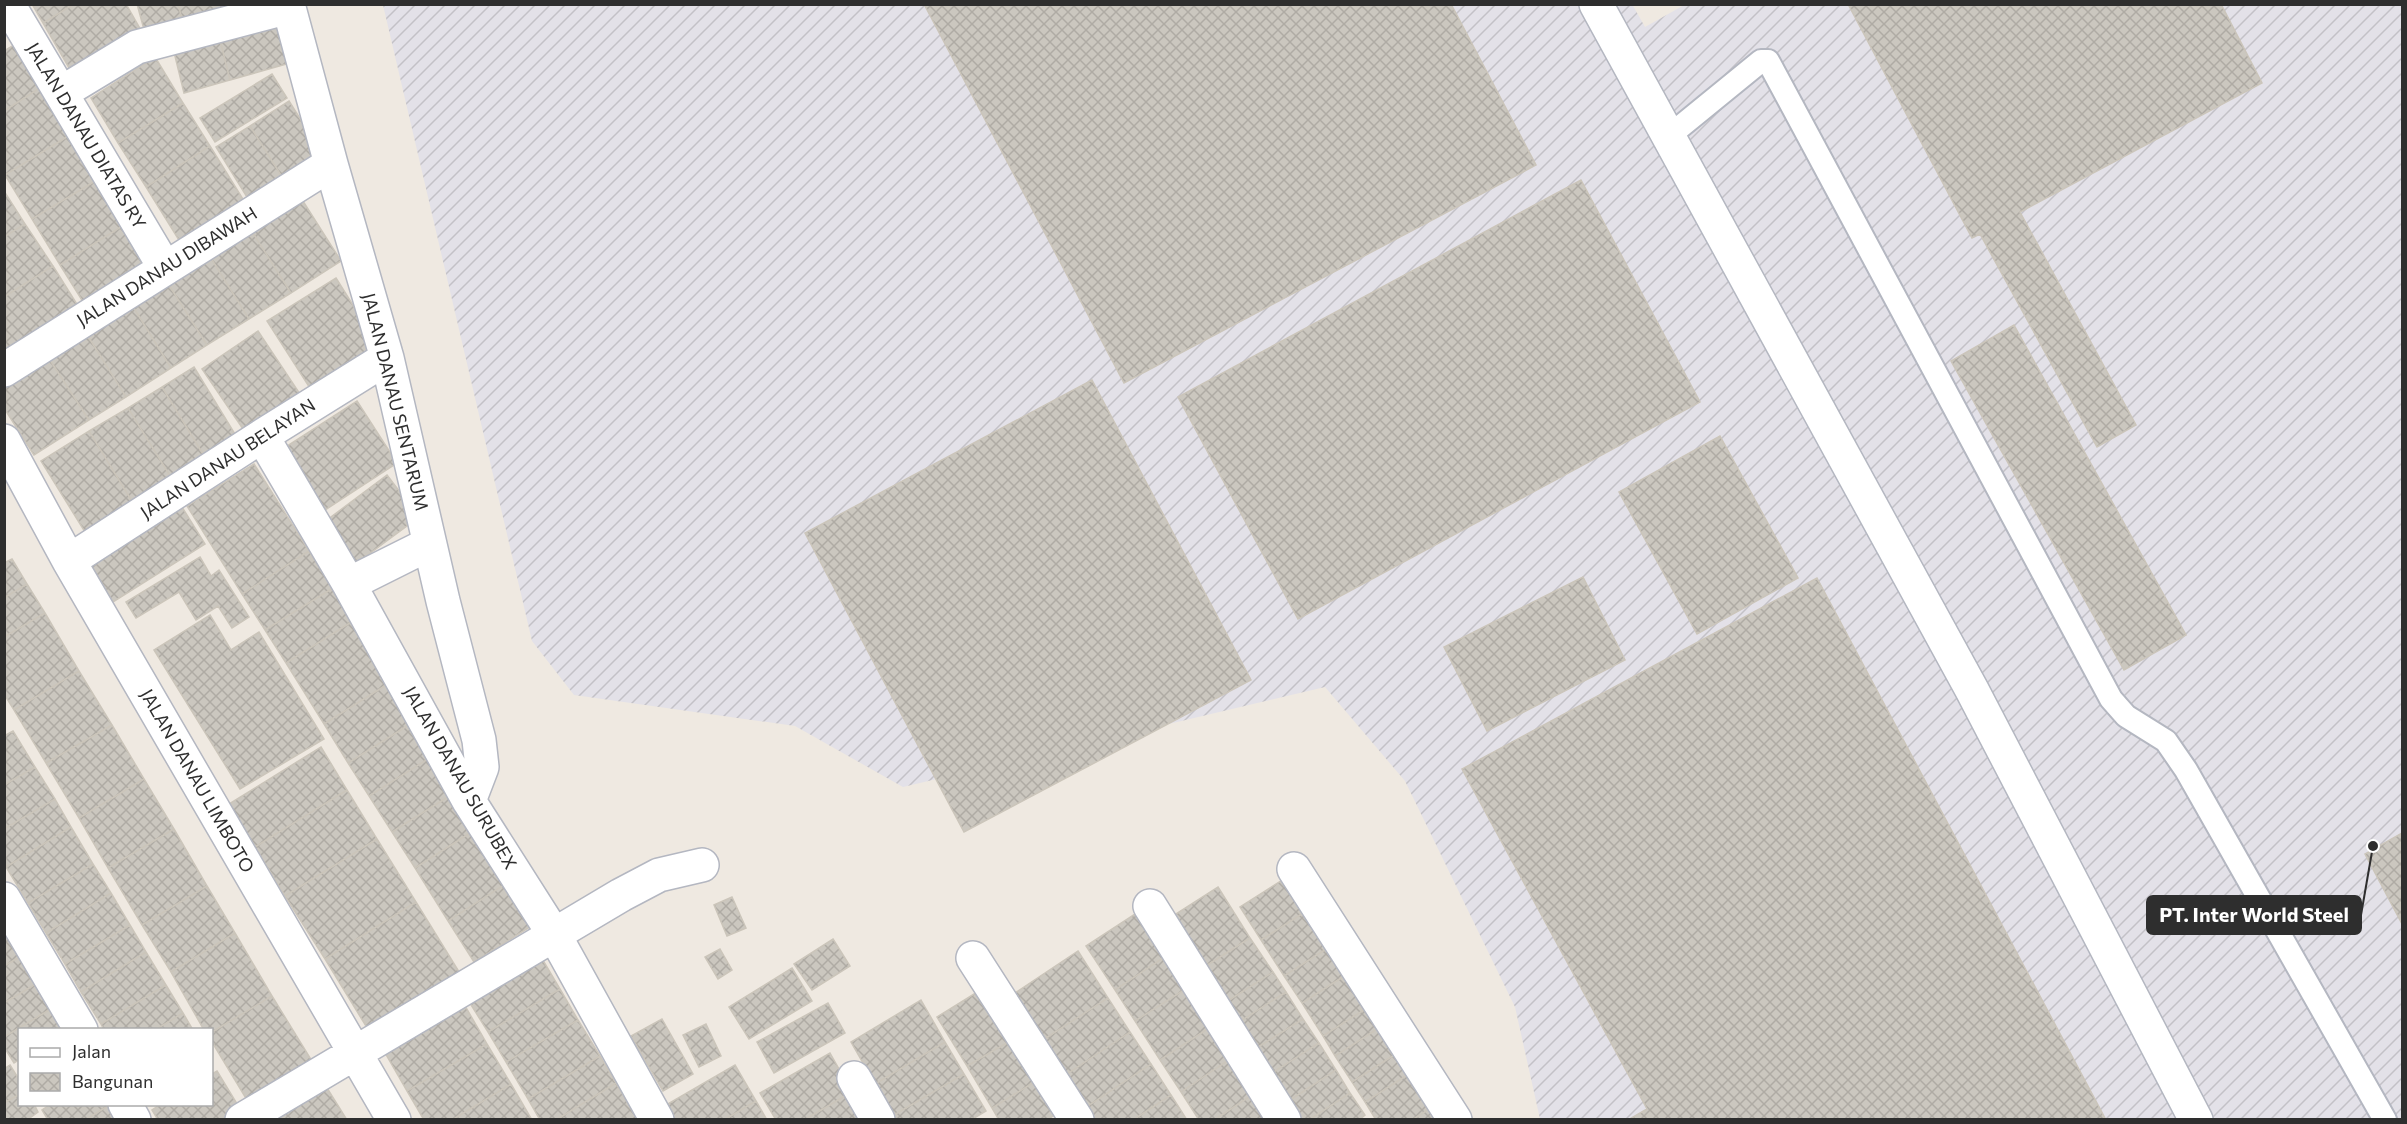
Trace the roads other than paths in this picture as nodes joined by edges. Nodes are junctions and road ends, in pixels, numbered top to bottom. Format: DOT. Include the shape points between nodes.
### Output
graph roads {
  1 [pos="8,4"];
  2 [pos="1596,4"];
  3 [pos="288,6"];
  4 [pos="61,93"];
  5 [pos="1669,136"];
  6 [pos="331,164"];
  7 [pos="165,268"];
  8 [pos="387,358"];
  9 [pos="4,370"];
  10 [pos="262,435"];
  11 [pos="6,446"];
  12 [pos="429,544"];
  13 [pos="69,561"];
  14 [pos="349,584"];
  15 [pos="470,801"];
  16 [pos="702,865"];
  17 [pos="1294,869"];
  18 [pos="4,899"];
  19 [pos="1150,906"];
  20 [pos="555,936"];
  21 [pos="973,958"];
  22 [pos="80,1028"];
  23 [pos="355,1053"];
  24 [pos="854,1078"];
  25 [pos="126,1106"];
  26 [pos="134,1119"];
  27 [pos="243,1119"];
  28 [pos="394,1119"];
  29 [pos="657,1119"];
  30 [pos="878,1119"];
  31 [pos="1077,1119"];
  32 [pos="1284,1119"];
  33 [pos="1455,1119"];
  34 [pos="2196,1119"];
  35 [pos="2385,1119"];
  1 -- 4 [label="street, JALAN DANAU DIATAS RY"];
  2 -- 5 [label="street"];
  3 -- 4 [label="street" via="136,47"];
  3 -- 6 [label="street, JALAN DANAU SENTARUM"];
  4 -- 7 [label="street, JALAN DANAU DIATAS RY"];
  5 -- 34 [label="street" via="1972,690"];
  5 -- 35 [label="lane" via="1761,61 1768,61 2111,699 2126,716 2166,741 2186,770"];
  6 -- 7 [label="street, JALAN DANAU DIBAWAH"];
  6 -- 8 [label="street, JALAN DANAU SENTARUM"];
  7 -- 9 [label="street, JALAN DANAU DIBAWAH"];
  8 -- 10 [label="street, JALAN DANAU BELAYAN"];
  8 -- 12 [label="street, JALAN DANAU SENTARUM"];
  10 -- 13 [label="street, JALAN DANAU BELAYAN"];
  10 -- 14 [label="street, JALAN DANAU SURUBEX"];
  11 -- 13 [label="street, JALAN DANAU LIMBOTO"];
  12 -- 14 [label="street"];
  12 -- 15 [label="street, JALAN DANAU SENTARUM" via="479,740 482,767"];
  13 -- 23 [label="street, JALAN DANAU LIMBOTO"];
  14 -- 15 [label="street, JALAN DANAU SURUBEX"];
  15 -- 20 [label="street, JALAN DANAU SURUBEX"];
  16 -- 20 [label="street" via="659,875"];
  17 -- 33 [label="street"];
  18 -- 22 [label="street"];
  19 -- 32 [label="street"];
  20 -- 23 [label="street"];
  20 -- 29 [label="street, JALAN DANAU SURUBEX"];
  21 -- 31 [label="street"];
  23 -- 27 [label="street"];
  23 -- 28 [label="street, JALAN DANAU LIMBOTO"];
  24 -- 30 [label="street"];
  25 -- 26 [label="street"];
}
